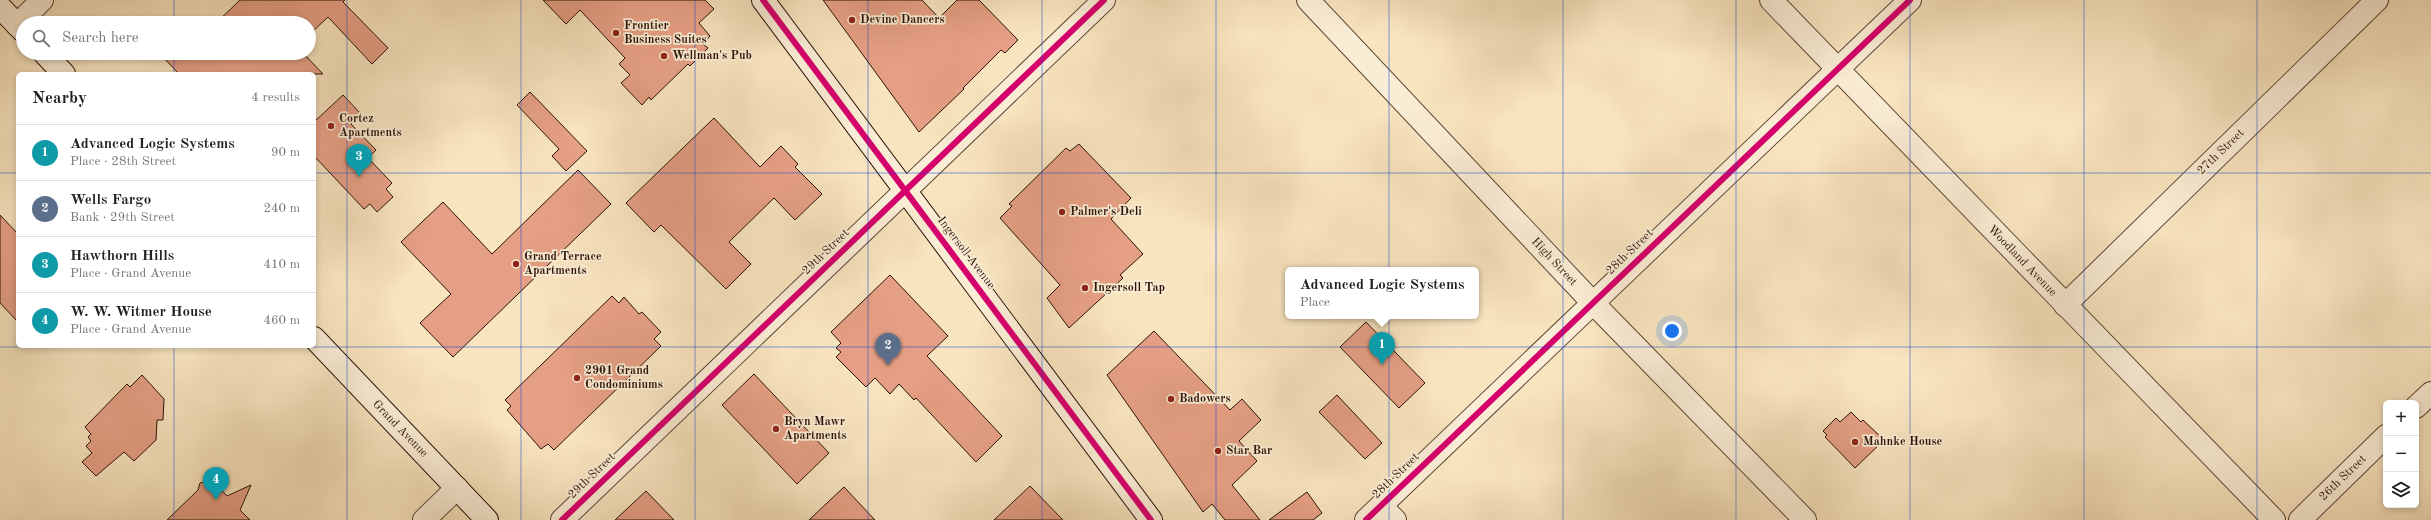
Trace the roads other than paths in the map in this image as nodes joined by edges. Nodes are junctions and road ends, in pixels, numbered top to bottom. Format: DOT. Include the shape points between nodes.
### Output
graph roads {
  1 [pos="42,0"];
  2 [pos="763,0"];
  3 [pos="1104,0"];
  4 [pos="1308,0"];
  5 [pos="1771,0"];
  6 [pos="1910,0"];
  7 [pos="2377,0"];
  8 [pos="0,7"];
  9 [pos="29,16"];
  10 [pos="16,24"];
  11 [pos="51,60"];
  12 [pos="1837,70"];
  13 [pos="62,72"];
  14 [pos="906,191"];
  15 [pos="1593,303"];
  16 [pos="2065,305"];
  17 [pos="316,340"];
  18 [pos="2431,393"];
  19 [pos="2419,404"];
  20 [pos="2383,439"];
  21 [pos="457,488"];
  22 [pos="1381,515"];
  23 [pos="424,520"];
  24 [pos="487,520"];
  25 [pos="562,520"];
  26 [pos="1152,520"];
  27 [pos="1805,520"];
  28 [pos="2274,520"];
  29 [pos="2300,520"];
  1 -- 9 [label="street"];
  2 -- 14 [label="street, Ingersoll Avenue"];
  3 -- 14 [label="street, 29th Street"];
  4 -- 15 [label="street, High Street"];
  5 -- 12 [label="street, Woodland Avenue"];
  6 -- 12 [label="street, 28th Street"];
  7 -- 16 [label="street, 27th Street"];
  8 -- 10 [label="street"];
  11 -- 13 [label="street"];
  12 -- 15 [label="street, 28th Street"];
  12 -- 16 [label="street, Woodland Avenue"];
  14 -- 25 [label="street, 29th Street"];
  14 -- 26 [label="street, Ingersoll Avenue"];
  15 -- 22 [label="street, 28th Street"];
  15 -- 27 [label="street, High Street"];
  16 -- 28 [label="street, Woodland Avenue"];
  17 -- 21 [label="street, Grand Avenue"];
  18 -- 19 [label="street"];
  20 -- 29 [label="street, 26th Street"];
  21 -- 23 [label="street"];
  21 -- 24 [label="street, Grand Avenue"];
}
